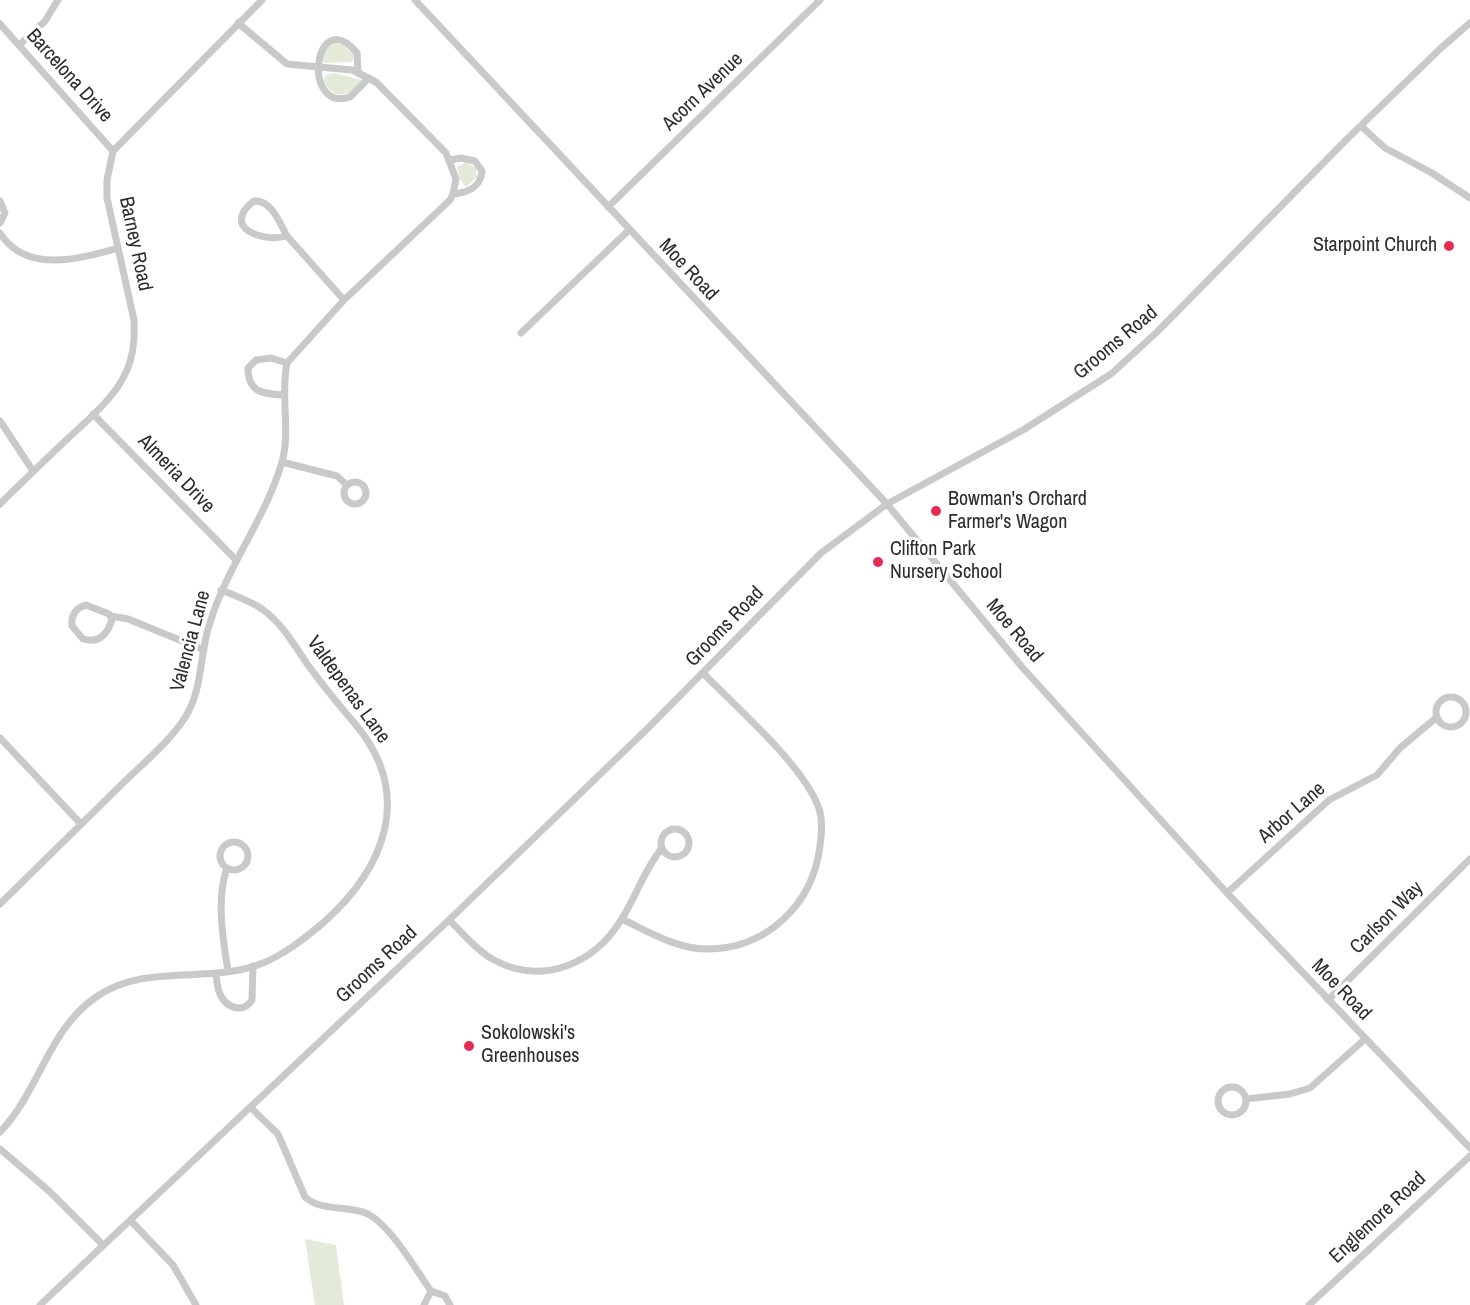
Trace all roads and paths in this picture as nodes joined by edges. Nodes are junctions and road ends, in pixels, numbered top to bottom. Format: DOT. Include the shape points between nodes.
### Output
graph roads {
  1 [pos="58,0"];
  2 [pos="262,0"];
  3 [pos="415,0"];
  4 [pos="820,0"];
  5 [pos="238,23"];
  6 [pos="1470,23"];
  7 [pos="0,24"];
  8 [pos="19,45"];
  9 [pos="316,68"];
  10 [pos="358,72"];
  11 [pos="369,78"];
  12 [pos="1361,126"];
  13 [pos="113,151"];
  14 [pos="450,160"];
  15 [pos="453,194"];
  16 [pos="1470,198"];
  17 [pos="0,201"];
  18 [pos="608,207"];
  19 [pos="0,224"];
  20 [pos="629,230"];
  21 [pos="0,233"];
  22 [pos="287,236"];
  23 [pos="118,248"];
  24 [pos="344,300"];
  25 [pos="521,333"];
  26 [pos="287,363"];
  27 [pos="283,395"];
  28 [pos="93,414"];
  29 [pos="0,421"];
  30 [pos="282,462"];
  31 [pos="33,471"];
  32 [pos="347,485"];
  33 [pos="0,504"];
  34 [pos="887,504"];
  35 [pos="235,559"];
  36 [pos="221,591"];
  37 [pos="111,616"];
  38 [pos="204,650"];
  39 [pos="703,672"];
  40 [pos="1437,717"];
  41 [pos="0,738"];
  42 [pos="81,824"];
  43 [pos="662,848"];
  44 [pos="1470,859"];
  45 [pos="227,868"];
  46 [pos="1227,893"];
  47 [pos="0,904"];
  48 [pos="449,920"];
  49 [pos="622,920"];
  50 [pos="253,966"];
  51 [pos="228,971"];
  52 [pos="216,974"];
  53 [pos="1328,1000"];
  54 [pos="1365,1039"];
  55 [pos="1246,1099"];
  56 [pos="250,1107"];
  57 [pos="0,1132"];
  58 [pos="1470,1148"];
  59 [pos="0,1149"];
  60 [pos="1470,1156"];
  61 [pos="131,1221"];
  62 [pos="103,1245"];
  63 [pos="431,1291"];
  64 [pos="40,1305"];
  65 [pos="196,1305"];
  66 [pos="424,1305"];
  67 [pos="450,1305"];
  68 [pos="1309,1305"];
  1 -- 8 [label="street" via="45,21"];
  2 -- 5 [label="street"];
  3 -- 18 [label="street, Moe Road"];
  4 -- 18 [label="street, Acorn Avenue"];
  5 -- 9 [label="street" via="287,64"];
  5 -- 13 [label="street"];
  6 -- 12 [label="street, Grooms Road"];
  7 -- 8 [label="street, Barcelona Drive"];
  8 -- 13 [label="street, Barcelona Drive"];
  9 -- 10 [label="street"];
  9 -- 10 [label="street" via="322,50 338,39 357,53"];
  9 -- 11 [label="street" via="324,88 339,98 350,97"];
  10 -- 11 [label="street"];
  11 -- 14 [label="street"];
  12 -- 16 [label="street" via="1384,148"];
  12 -- 34 [label="street, Grooms Road" via="1111,374 1023,430"];
  13 -- 23 [label="street, Barney Road" via="107,198"];
  14 -- 15 [label="street" via="456,179"];
  14 -- 15 [label="street" via="475,160 482,171 477,185"];
  15 -- 24 [label="street"];
  17 -- 19 [label="street" via="5,213"];
  18 -- 20 [label="street, Moe Road"];
  20 -- 25 [label="street"];
  20 -- 34 [label="street, Moe Road"];
  21 -- 23 [label="street" via="12,249 50,261"];
  22 -- 22 [label="street" via="263,202 254,201 243,211 243,225 250,233 273,238"];
  22 -- 24 [label="street"];
  23 -- 28 [label="street, Barney Road" via="135,340 127,372"];
  24 -- 26 [label="street"];
  26 -- 27 [label="street, Valencia Lane"];
  26 -- 27 [label="street" via="271,358 256,360 248,368 248,380 255,390"];
  27 -- 30 [label="street, Valencia Lane" via="286,437"];
  28 -- 31 [label="street, Barney Road"];
  28 -- 35 [label="street, Almeria Drive"];
  29 -- 31 [label="street"];
  30 -- 32 [label="street" via="338,476"];
  30 -- 35 [label="street, Valencia Lane"];
  31 -- 33 [label="street, Barney Road"];
  34 -- 39 [label="street, Grooms Road" via="821,553"];
  34 -- 46 [label="street, Moe Road" via="1022,667"];
  35 -- 36 [label="street, Valencia Lane"];
  36 -- 38 [label="street, Valencia Lane"];
  36 -- 50 [label="street, Valdepenas Lane" via="260,607 281,625 365,737 378,760 385,787 384,839 354,891 312,932 284,952"];
  37 -- 37 [label="street" via="95,607 82,606 74,614 72,626 83,639 95,640 105,634"];
  37 -- 38 [label="street" via="128,619"];
  38 -- 42 [label="street, Valencia Lane" via="196,695 185,717"];
  39 -- 48 [label="street, Grooms Road"];
  39 -- 49 [label="street" via="810,788 822,826 815,874 785,919 770,932 740,945 708,949 680,945"];
  40 -- 40 [label="street, Arbor Lane" via="1444,725 1455,726 1464,717 1465,709 1457,699 1449,698 1438,704"];
  40 -- 46 [label="street, Arbor Lane" via="1400,748 1377,775 1329,800"];
  41 -- 42 [label="street"];
  42 -- 47 [label="street, Valencia Lane"];
  43 -- 43 [label="street" via="664,836 670,830 679,830 688,839 688,847 680,856 668,855"];
  43 -- 49 [label="street"];
  44 -- 53 [label="street, Carlson Way"];
  45 -- 45 [label="street" via="220,858 221,850 227,844 239,843 247,853 246,862 240,868"];
  45 -- 51 [label="street" via="222,913"];
  46 -- 53 [label="street, Moe Road"];
  48 -- 49 [label="street" via="492,960 543,970 573,964 594,953"];
  48 -- 56 [label="street, Grooms Road"];
  50 -- 51 [label="street, Valdepenas Lane"];
  50 -- 52 [label="street" via="252,1000 238,1009 221,996"];
  51 -- 52 [label="street, Valdepenas Lane"];
  52 -- 57 [label="street, Valdepenas Lane" via="146,977 113,987 95,998 61,1033 21,1106"];
  53 -- 54 [label="street, Moe Road"];
  54 -- 55 [label="street" via="1310,1088"];
  54 -- 58 [label="street, Moe Road"];
  55 -- 55 [label="street" via="1244,1108 1234,1114 1225,1112 1218,1102 1221,1092 1232,1087 1240,1089"];
  56 -- 61 [label="street, Grooms Road"];
  56 -- 63 [label="street" via="278,1134 305,1197 333,1207 358,1210 377,1219"];
  59 -- 62 [label="street"];
  60 -- 68 [label="street, Englemore Road"];
  61 -- 62 [label="street, Grooms Road"];
  61 -- 65 [label="street" via="173,1265"];
  62 -- 64 [label="street, Grooms Road"];
  63 -- 66 [label="street"];
  63 -- 67 [label="street" via="445,1296"];
}
